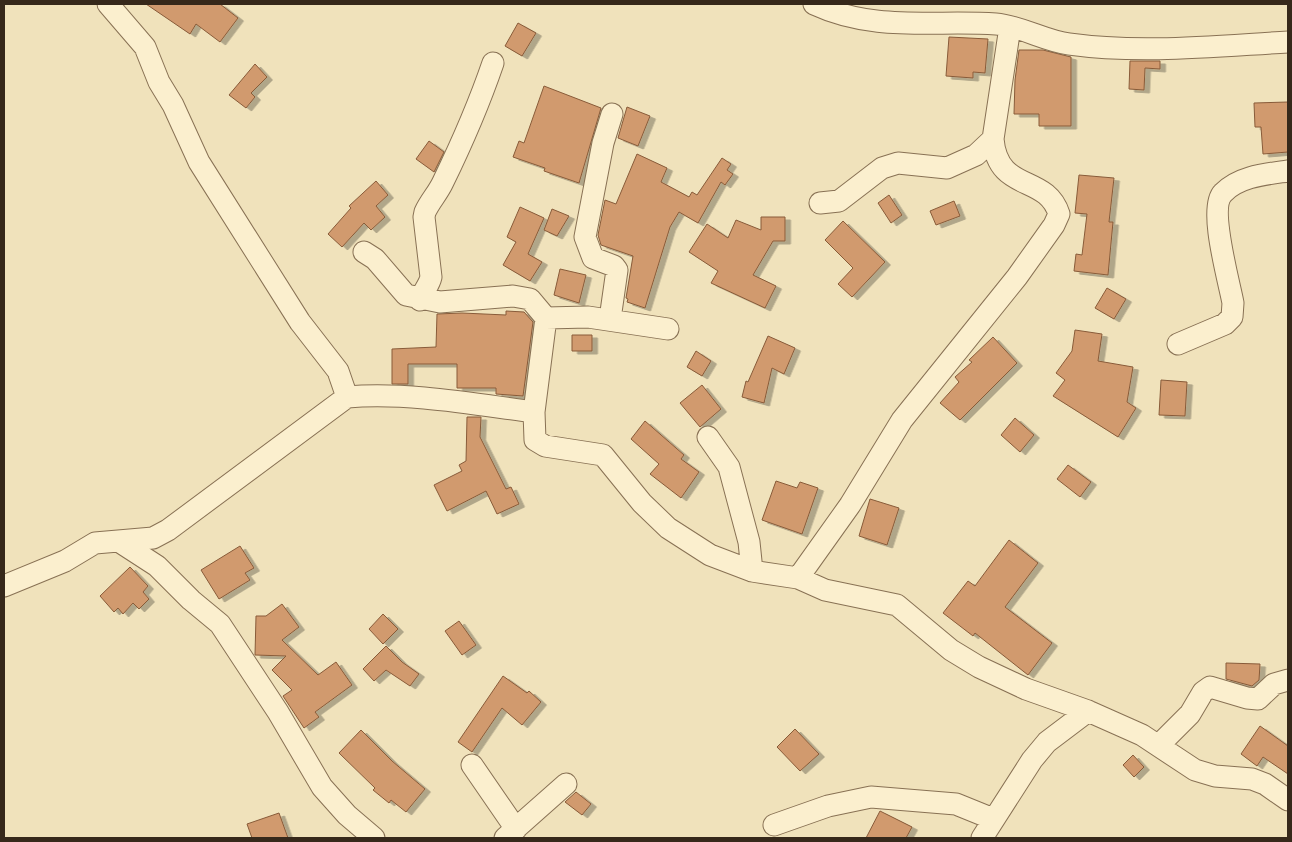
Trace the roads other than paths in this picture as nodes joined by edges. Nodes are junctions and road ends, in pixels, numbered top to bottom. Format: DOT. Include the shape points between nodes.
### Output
graph roads {
  1 [pos="108,4"];
  2 [pos="814,4"];
  3 [pos="1010,28"];
  4 [pos="1288,42"];
  5 [pos="493,62"];
  6 [pos="612,114"];
  7 [pos="993,139"];
  8 [pos="1288,171"];
  9 [pos="820,203"];
  10 [pos="364,252"];
  11 [pos="420,300"];
  12 [pos="546,318"];
  13 [pos="610,319"];
  14 [pos="668,329"];
  15 [pos="1178,344"];
  16 [pos="347,397"];
  17 [pos="534,412"];
  18 [pos="708,437"];
  19 [pos="120,542"];
  20 [pos="752,571"];
  21 [pos="798,578"];
  22 [pos="4,586"];
  23 [pos="1288,680"];
  24 [pos="1088,711"];
  25 [pos="1160,744"];
  26 [pos="472,764"];
  27 [pos="566,784"];
  28 [pos="1288,800"];
  29 [pos="993,819"];
  30 [pos="774,825"];
  31 [pos="510,833"];
  32 [pos="374,838"];
  33 [pos="982,838"];
  1 -- 16 [label="street" via="145,47 158,82 173,105 199,162 300,322 338,371"];
  2 -- 3 [label="street" via="852,17 898,24 998,24"];
  3 -- 4 [label="street" via="1068,44 1130,48"];
  3 -- 7 [label="street"];
  5 -- 11 [label="street" via="461,145 425,212 431,277"];
  6 -- 13 [label="street" via="585,237 594,258 618,270"];
  7 -- 9 [label="street" via="976,155 947,168 898,163 882,168 839,202"];
  7 -- 21 [label="street" via="995,156 1005,172 1048,196 1059,214 1017,277 902,420 850,505"];
  8 -- 15 [label="street" via="1256,176 1231,186 1221,194 1216,215 1233,303 1232,317 1225,324"];
  10 -- 11 [label="street" via="406,295"];
  11 -- 12 [label="street" via="440,302 513,296 530,299"];
  12 -- 13 [label="street"];
  12 -- 17 [label="street"];
  13 -- 14 [label="street"];
  16 -- 17 [label="street" via="456,400"];
  16 -- 19 [label="street" via="168,530 153,538"];
  17 -- 20 [label="street" via="534,440 545,446 603,455 642,503 668,528 710,555"];
  18 -- 20 [label="street" via="729,467 749,542"];
  19 -- 22 [label="street" via="95,543 65,560"];
  19 -- 32 [label="street" via="157,566 190,600 220,624 322,787"];
  20 -- 21 [label="street"];
  21 -- 24 [label="street" via="825,590 896,605 952,650 979,666 1026,689"];
  23 -- 25 [label="street" via="1274,684 1258,699 1210,687 1190,714"];
  24 -- 25 [label="street"];
  24 -- 29 [label="street" via="1047,742"];
  25 -- 28 [label="street" via="1195,770 1216,776 1252,779"];
  26 -- 31 [label="street"];
  27 -- 31 [label="street"];
  29 -- 30 [label="street" via="956,804 871,797 828,806"];
  29 -- 33 [label="street"];
}
